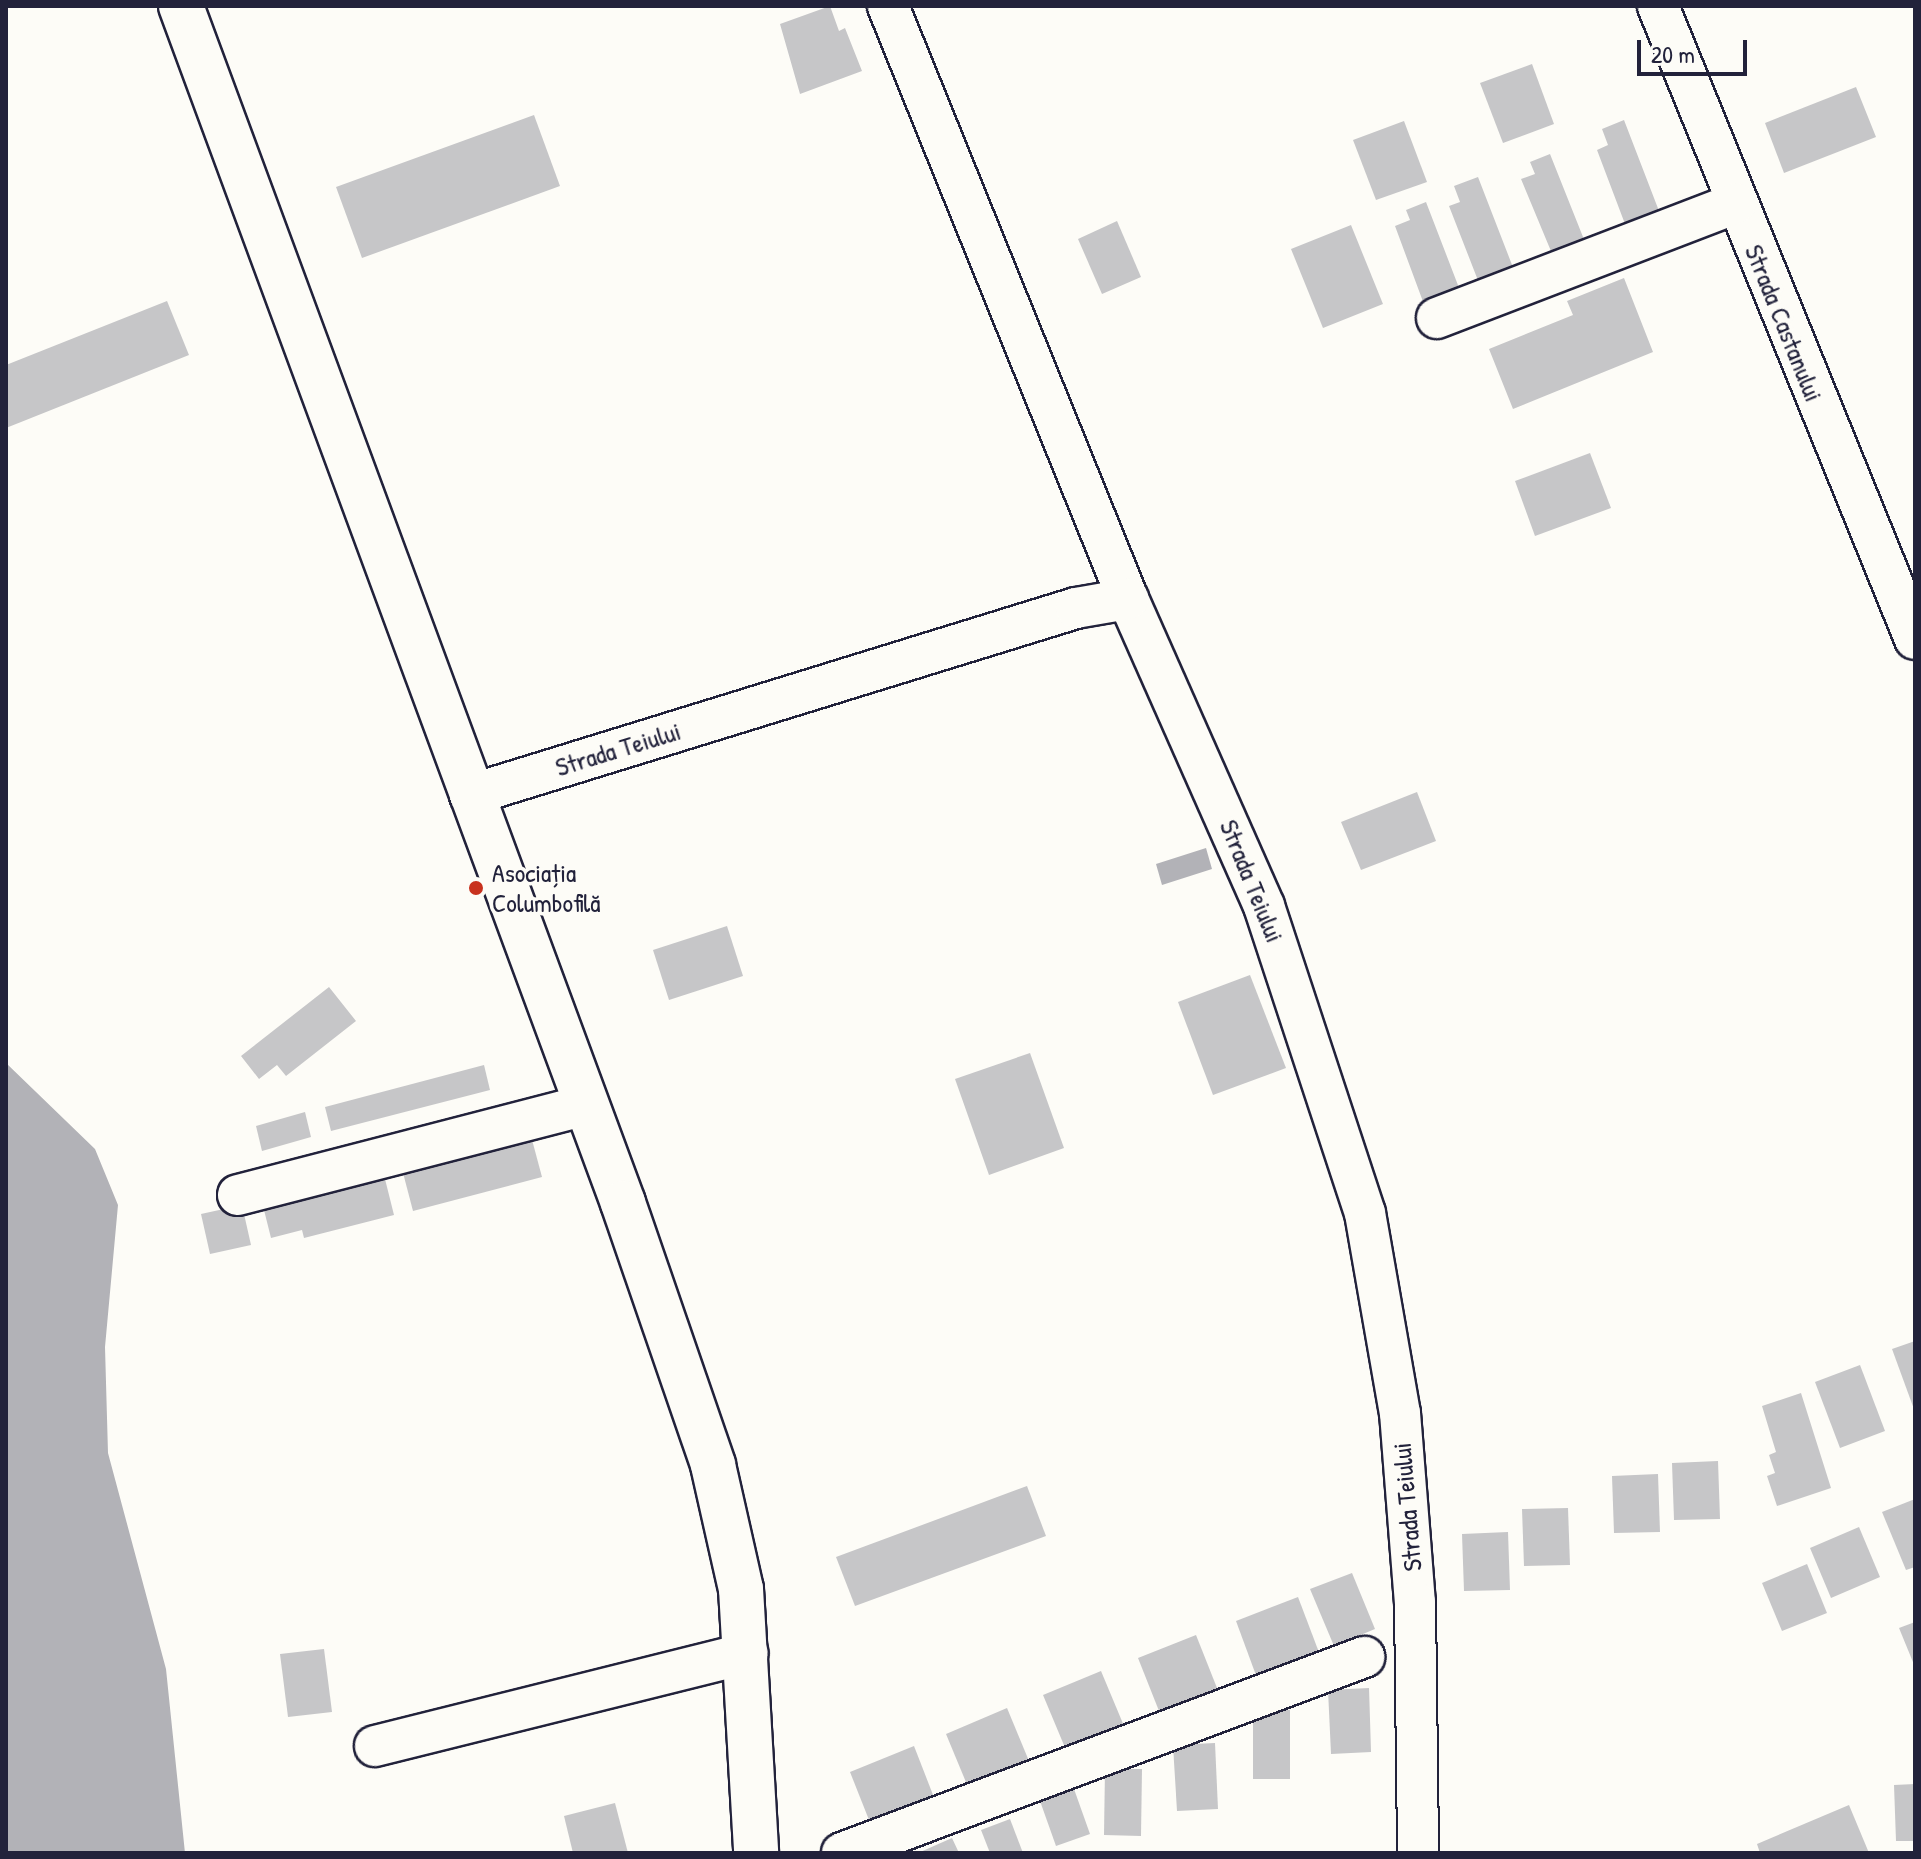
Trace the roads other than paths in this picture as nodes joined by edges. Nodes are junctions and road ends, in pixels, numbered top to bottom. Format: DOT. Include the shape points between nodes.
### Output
graph roads {
  1 [pos="181,6"];
  2 [pos="888,6"];
  3 [pos="1658,6"];
  4 [pos="1736,203"];
  5 [pos="1437,318"];
  6 [pos="1128,599"];
  7 [pos="1915,639"];
  8 [pos="470,795"];
  9 [pos="587,1105"];
  10 [pos="238,1195"];
  11 [pos="748,1653"];
  12 [pos="1364,1657"];
  13 [pos="375,1746"];
  14 [pos="756,1853"];
  15 [pos="842,1853"];
  16 [pos="1418,1853"];
  1 -- 8 [label="main road"];
  2 -- 6 [label="street"];
  3 -- 4 [label="street, Strada Castanului"];
  4 -- 5 [label="street"];
  4 -- 7 [label="street, Strada Castanului"];
  6 -- 8 [label="street, Strada Teiului" via="1076,608"];
  6 -- 16 [label="street, Strada Teiului" via="1264,906 1365,1213 1400,1413 1415,1602"];
  8 -- 9 [label="main road"];
  9 -- 10 [label="street"];
  9 -- 11 [label="main road" via="713,1465 737,1562"];
  11 -- 13 [label="street"];
  11 -- 14 [label="main road"];
  12 -- 15 [label="street"];
}
